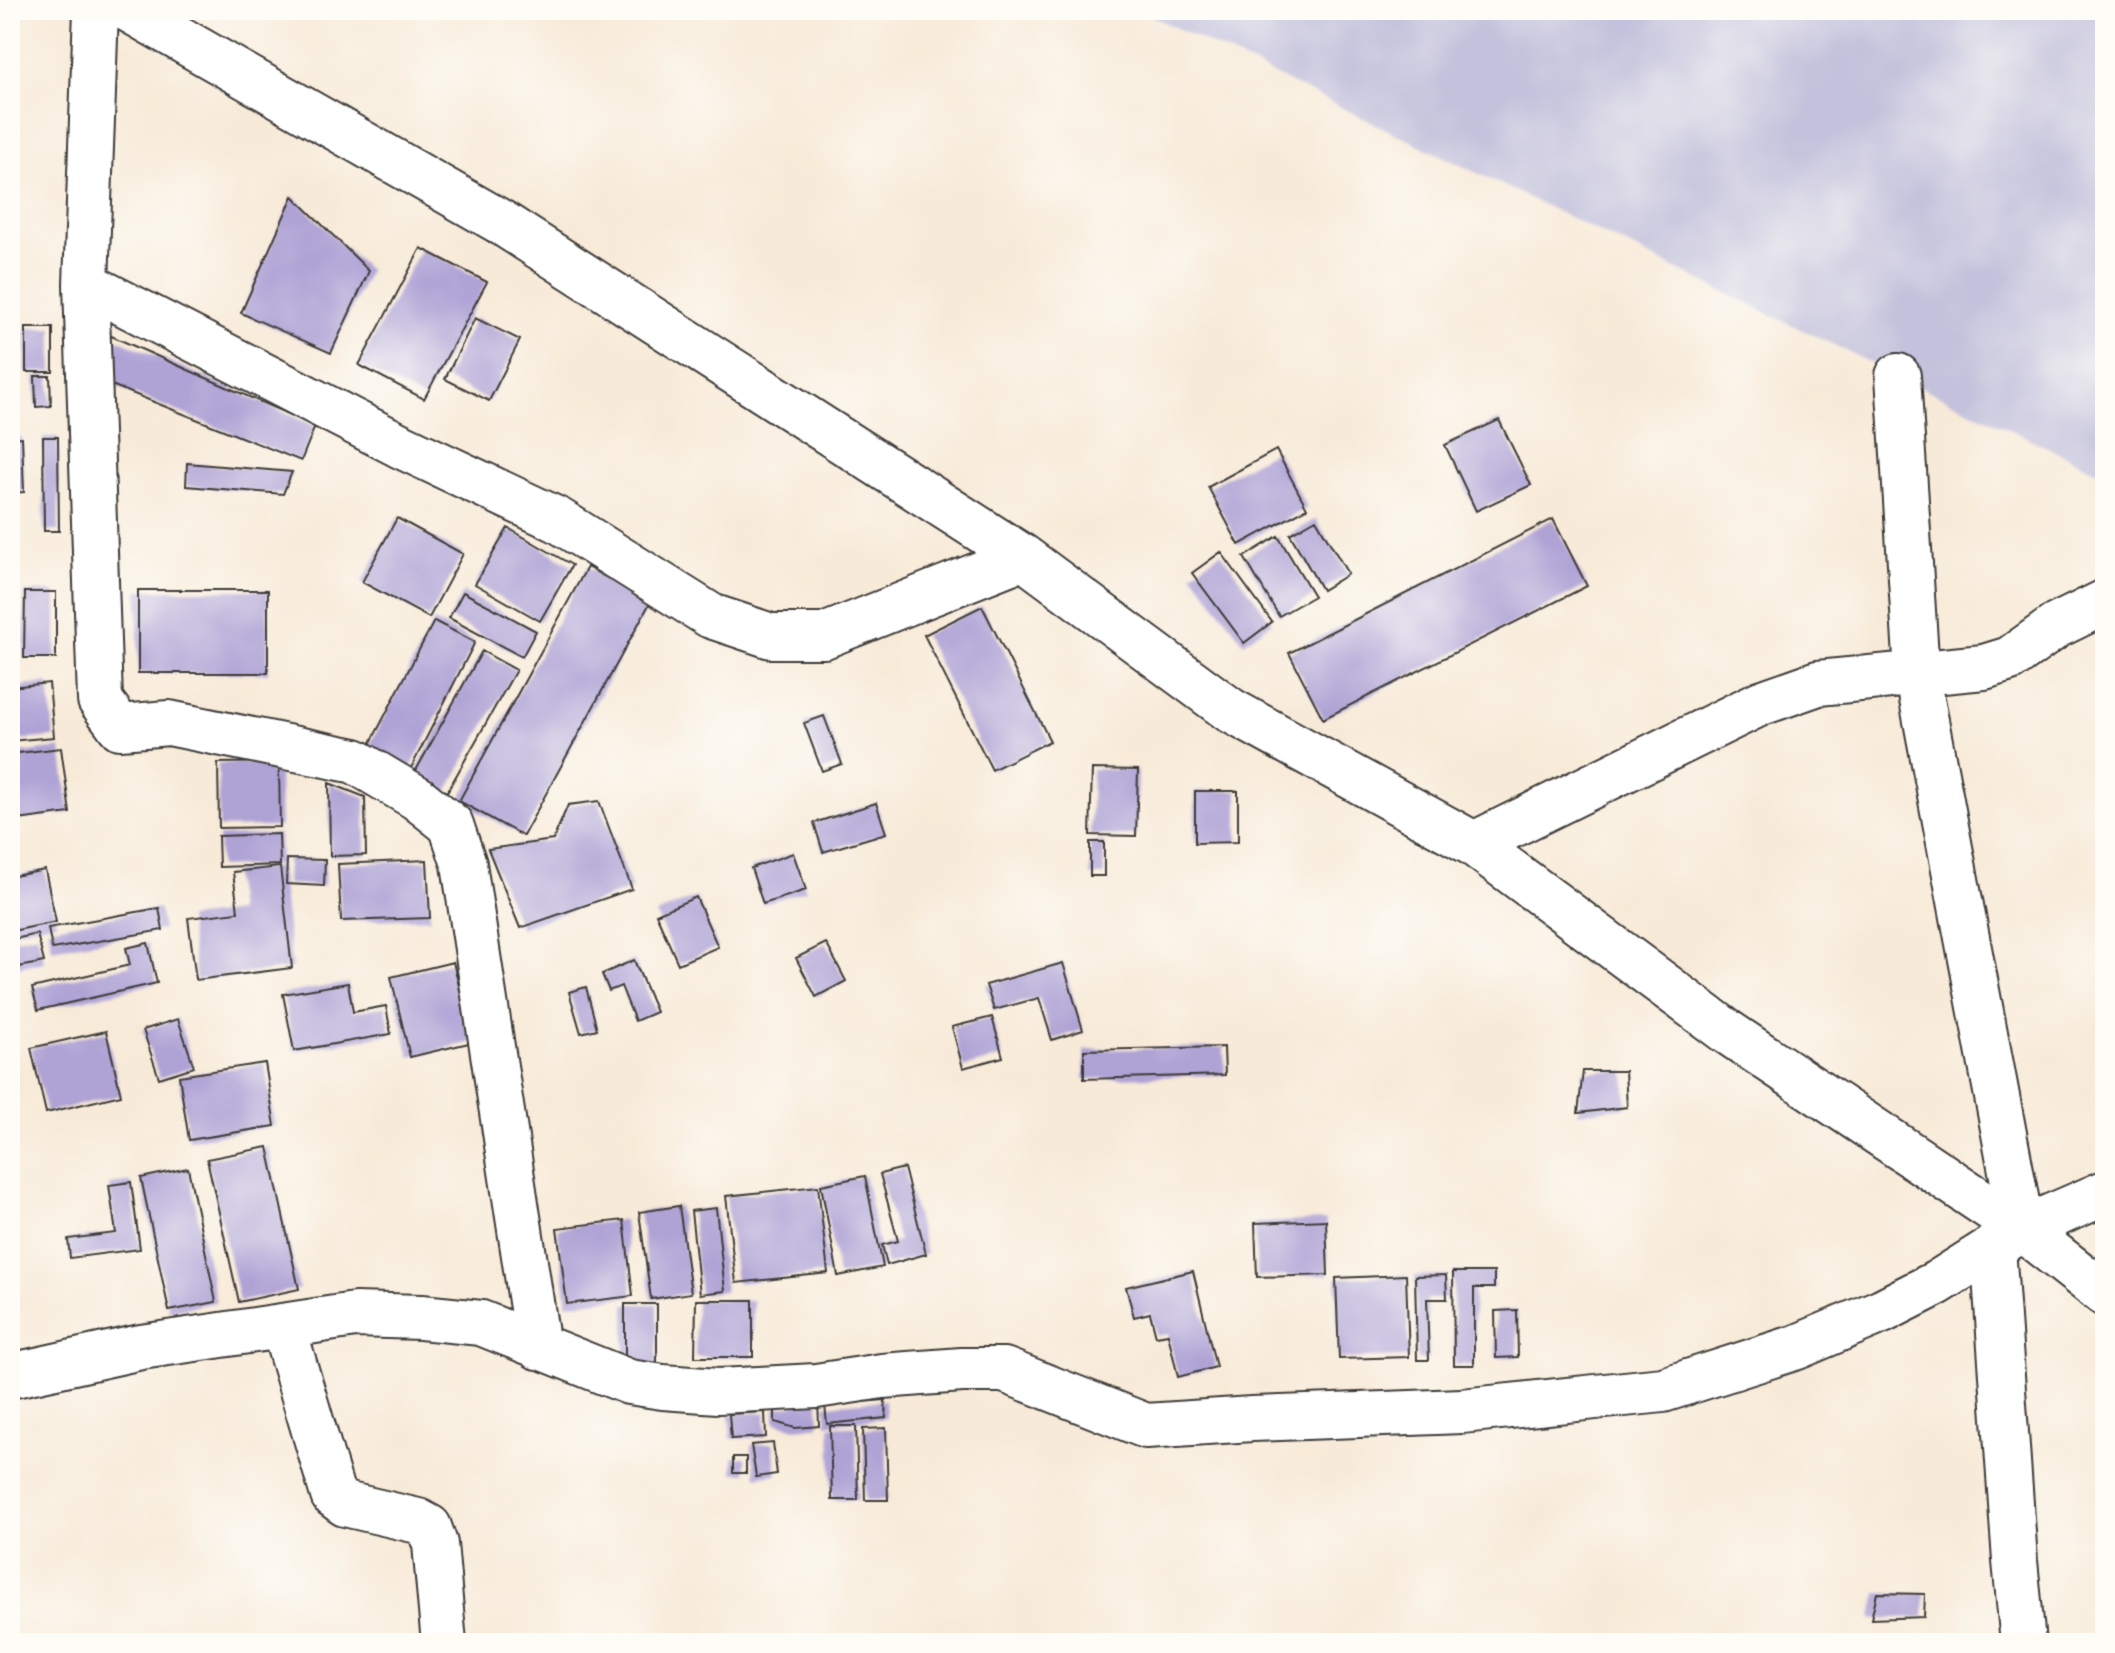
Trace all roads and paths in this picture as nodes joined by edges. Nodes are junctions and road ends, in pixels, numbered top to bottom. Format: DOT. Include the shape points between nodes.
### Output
graph roads {
  1 [pos="96,10"];
  2 [pos="129,10"];
  3 [pos="86,284"];
  4 [pos="1898,376"];
  5 [pos="1023,557"];
  6 [pos="2105,602"];
  7 [pos="1917,673"];
  8 [pos="1474,844"];
  9 [pos="2105,1193"];
  10 [pos="2008,1238"];
  11 [pos="2105,1294"];
  12 [pos="283,1326"];
  13 [pos="538,1347"];
  14 [pos="10,1376"];
  15 [pos="444,1643"];
  16 [pos="2023,1643"];
  1 -- 3 [label="street"];
  2 -- 5 [label="street" via="499,221"];
  3 -- 5 [label="street" via="399,445 558,520 711,616 771,636 824,636"];
  3 -- 13 [label="street" via="100,700 120,727 169,723 355,761 451,825 464,864"];
  4 -- 7 [label="street"];
  5 -- 8 [label="street" via="1230,710"];
  6 -- 7 [label="street" via="2056,626 2010,659 1984,667"];
  7 -- 8 [label="street" via="1818,683 1761,703"];
  7 -- 10 [label="street"];
  8 -- 10 [label="street"];
  9 -- 10 [label="street"];
  10 -- 11 [label="street"];
  10 -- 13 [label="street" via="1882,1311 1797,1347 1663,1390 1462,1411 1146,1426 1004,1370 718,1391 629,1382"];
  10 -- 16 [label="street" via="2015,1561"];
  12 -- 13 [label="street" via="355,1315 421,1317 481,1323"];
  12 -- 14 [label="street" via="141,1347"];
  12 -- 15 [label="street" via="333,1495 345,1504 429,1527"];
}
